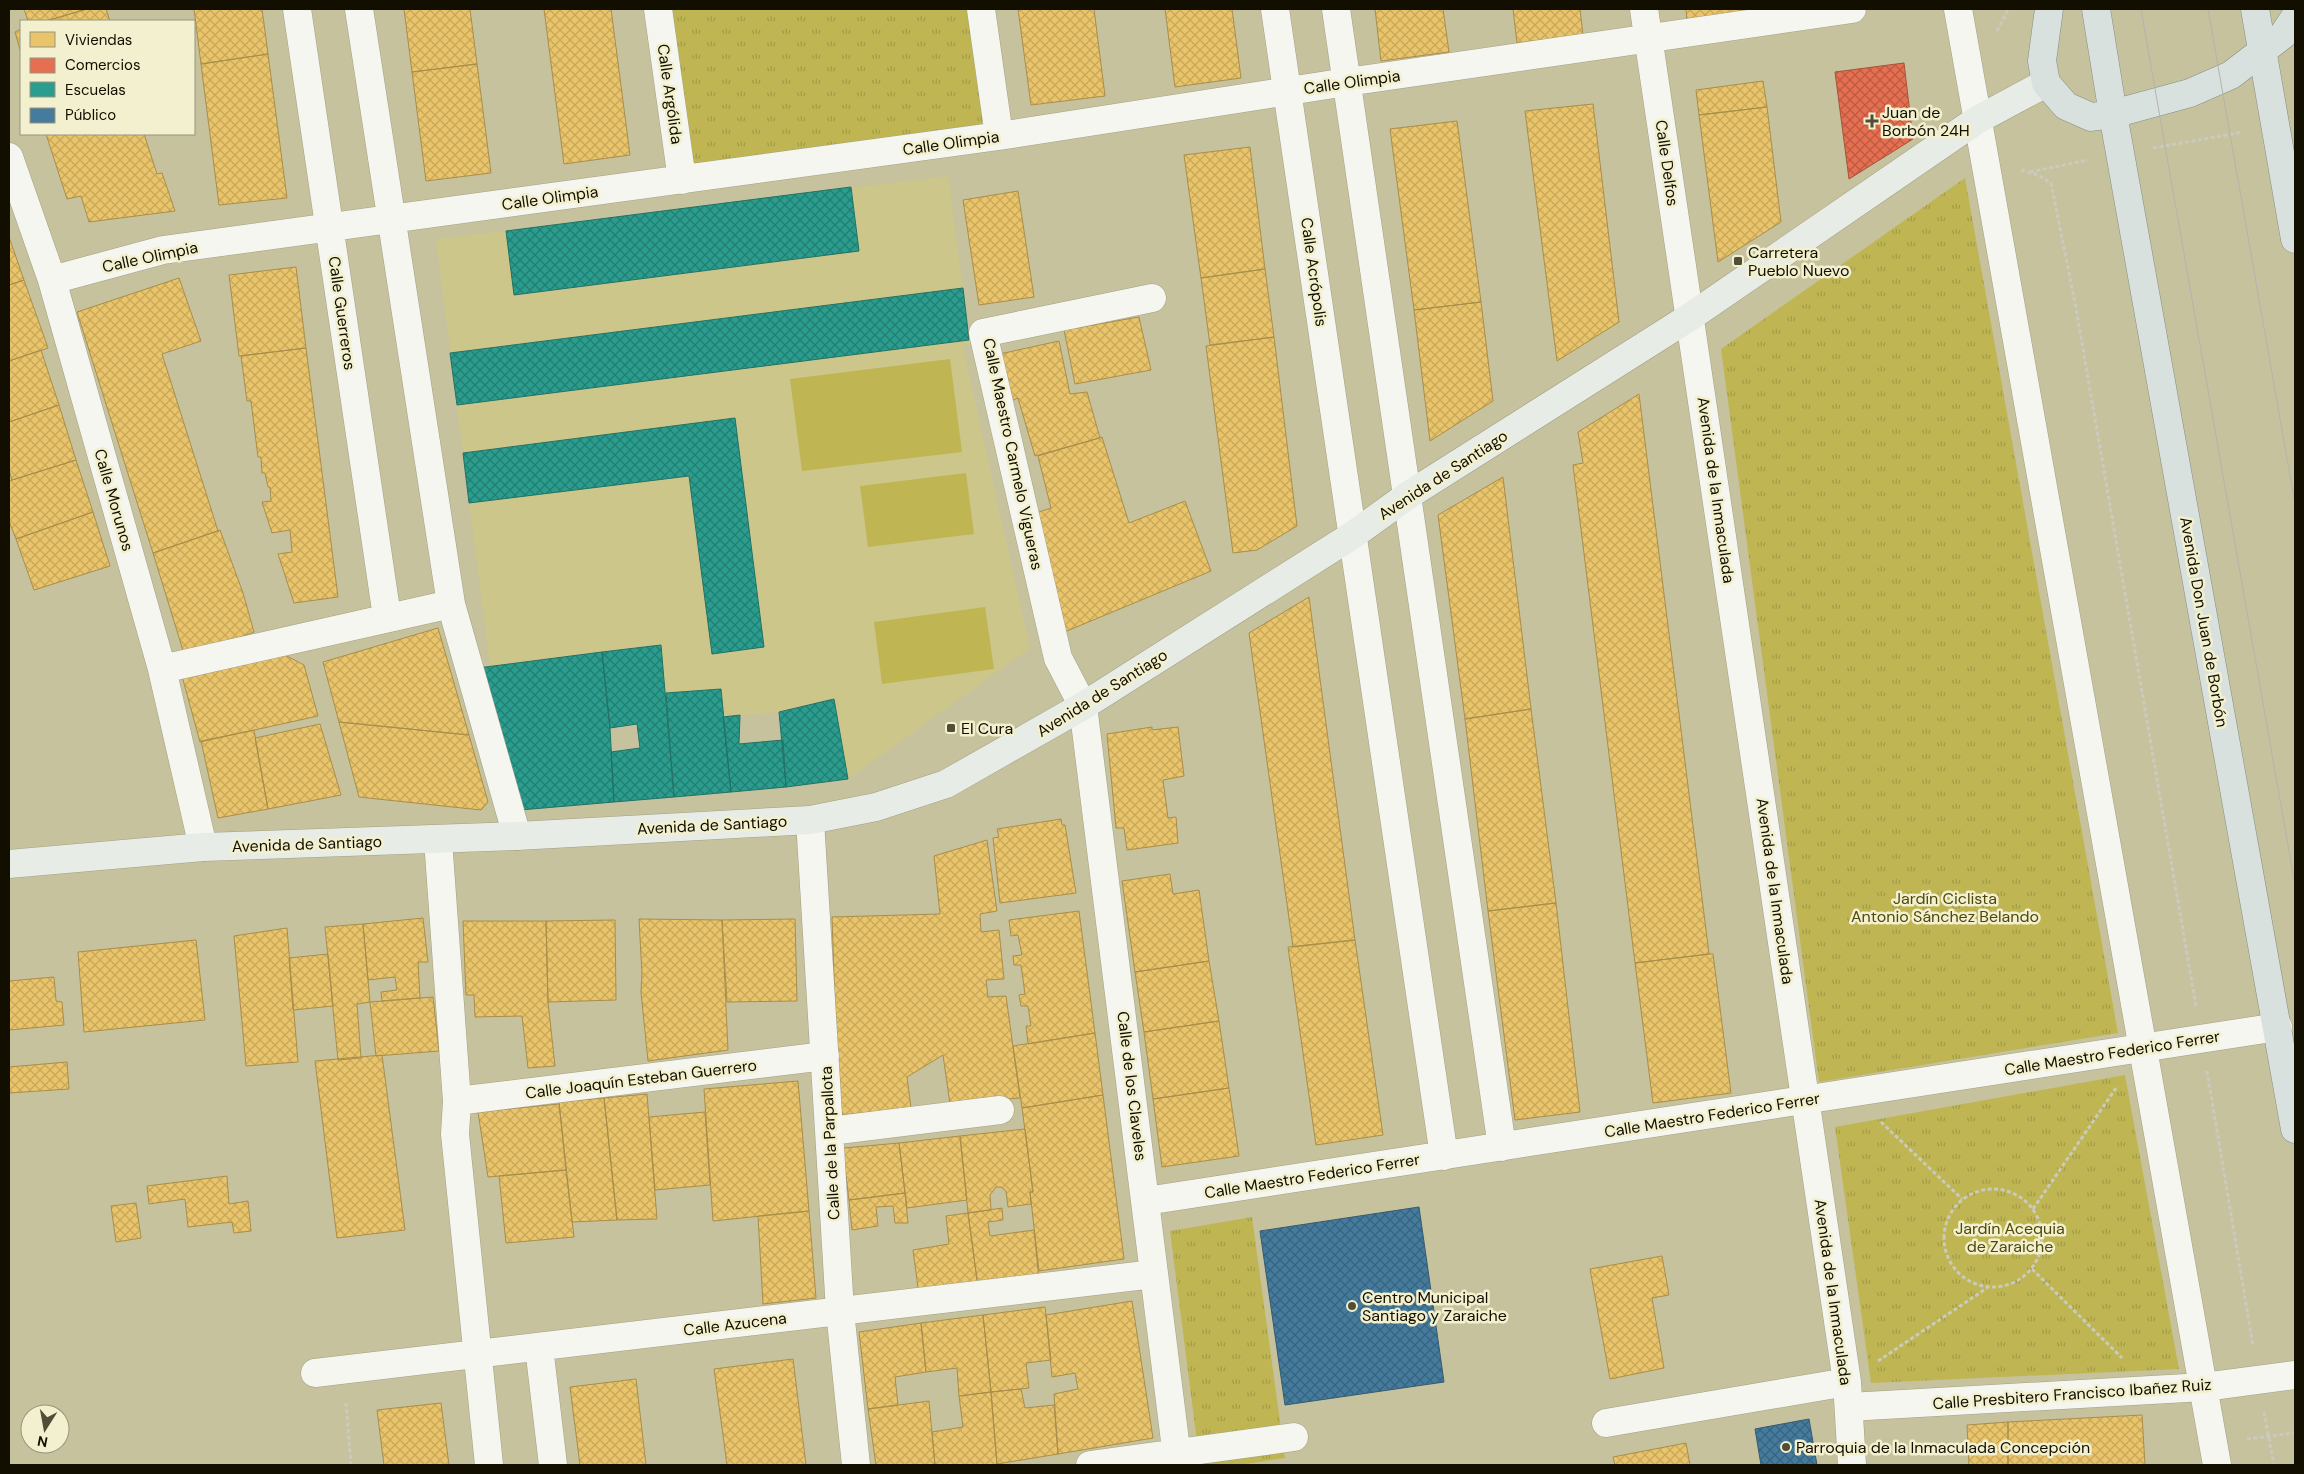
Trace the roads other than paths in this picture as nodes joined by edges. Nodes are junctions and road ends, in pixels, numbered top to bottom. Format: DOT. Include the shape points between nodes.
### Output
graph roads {
  1 [pos="297,9"];
  2 [pos="359,9"];
  3 [pos="658,9"];
  4 [pos="980,9"];
  5 [pos="1276,9"];
  6 [pos="1336,9"];
  7 [pos="1644,9"];
  8 [pos="1852,9"];
  9 [pos="1958,9"];
  10 [pos="2049,9"];
  11 [pos="2096,9"];
  12 [pos="2255,9"];
  13 [pos="2295,17"];
  14 [pos="1648,38"];
  15 [pos="2264,50"];
  16 [pos="1347,82"];
  17 [pos="2046,83"];
  18 [pos="1288,91"];
  19 [pos="2113,114"];
  20 [pos="1977,120"];
  21 [pos="999,136"];
  22 [pos="9,157"];
  23 [pos="682,180"];
  24 [pos="391,220"];
  25 [pos="329,227"];
  26 [pos="2295,239"];
  27 [pos="52,280"];
  28 [pos="1152,298"];
  29 [pos="1690,317"];
  30 [pos="1407,496"];
  31 [pos="1353,535"];
  32 [pos="451,604"];
  33 [pos="387,617"];
  34 [pos="162,669"];
  35 [pos="1084,706"];
  36 [pos="810,820"];
  37 [pos="517,836"];
  38 [pos="438,840"];
  39 [pos="203,847"];
  40 [pos="9,864"];
  41 [pos="2278,1027"];
  42 [pos="2143,1049"];
  43 [pos="825,1056"];
  44 [pos="1806,1100"];
  45 [pos="457,1101"];
  46 [pos="1000,1110"];
  47 [pos="2295,1129"];
  48 [pos="830,1131"];
  49 [pos="1502,1147"];
  50 [pos="1444,1156"];
  51 [pos="1146,1201"];
  52 [pos="1154,1274"];
  53 [pos="840,1311"];
  54 [pos="539,1347"];
  55 [pos="477,1354"];
  56 [pos="315,1373"];
  57 [pos="2295,1375"];
  58 [pos="2204,1387"];
  59 [pos="1848,1395"];
  60 [pos="1606,1423"];
  61 [pos="1294,1437"];
  62 [pos="1177,1460"];
  63 [pos="489,1465"];
  64 [pos="553,1465"];
  65 [pos="856,1465"];
  66 [pos="1090,1465"];
  67 [pos="1852,1465"];
  68 [pos="2217,1465"];
  1 -- 25 [label="street, Calle Guerreros"];
  2 -- 24 [label="street"];
  3 -- 23 [label="street, Calle Argólida"];
  4 -- 21 [label="street"];
  5 -- 18 [label="street, Calle Acrópolis"];
  6 -- 16 [label="street"];
  7 -- 14 [label="street, Calle Delfos"];
  8 -- 14 [label="street, Calle Olimpia"];
  9 -- 20 [label="street"];
  10 -- 17 [label="main road" via="2042,61"];
  11 -- 19 [label="main road, Avenida Don Juan de Borbón"];
  12 -- 15 [label="main road"];
  13 -- 15 [label="main road" via="2283,34"];
  14 -- 16 [label="street, Calle Olimpia"];
  14 -- 29 [label="street, Calle Delfos"];
  15 -- 19 [label="main road" via="2231,75 2190,94"];
  15 -- 26 [label="main road"];
  16 -- 18 [label="street, Calle Olimpia"];
  16 -- 30 [label="street"];
  17 -- 19 [label="main road" via="2066,106 2091,117"];
  17 -- 20 [label="street, Avenida de Santiago"];
  18 -- 21 [label="street, Calle Olimpia"];
  18 -- 31 [label="street, Calle Acrópolis"];
  19 -- 41 [label="main road, Avenida Don Juan de Borbón"];
  20 -- 29 [label="street, Avenida de Santiago"];
  20 -- 42 [label="street"];
  21 -- 23 [label="street, Calle Olimpia"];
  22 -- 27 [label="street, Calle Morunos"];
  23 -- 24 [label="street, Calle Olimpia"];
  24 -- 25 [label="street, Calle Olimpia"];
  24 -- 32 [label="street"];
  25 -- 27 [label="street, Calle Olimpia" via="163,250"];
  25 -- 33 [label="street, Calle Guerreros"];
  27 -- 34 [label="street, Calle Morunos"];
  28 -- 35 [label="street, Calle Maestro Carmelo Vigueras" via="983,333 1058,658"];
  29 -- 30 [label="street, Avenida de Santiago"];
  29 -- 44 [label="street, Avenida de la Inmaculada"];
  30 -- 31 [label="street, Avenida de Santiago"];
  30 -- 49 [label="street"];
  31 -- 35 [label="street, Avenida de Santiago"];
  31 -- 50 [label="street, Calle Acrópolis"];
  32 -- 33 [label="street"];
  32 -- 37 [label="street"];
  33 -- 34 [label="street"];
  34 -- 39 [label="street, Calle Morunos"];
  35 -- 36 [label="street, Avenida de Santiago" via="946,784 876,808"];
  35 -- 51 [label="street, Calle de los Claveles"];
  36 -- 37 [label="street, Avenida de Santiago"];
  36 -- 43 [label="street, Calle de la Parpallota"];
  37 -- 38 [label="street, Avenida de Santiago"];
  38 -- 39 [label="street, Avenida de Santiago"];
  38 -- 45 [label="street"];
  39 -- 40 [label="street, Avenida de Santiago"];
  41 -- 42 [label="street, Calle Maestro Federico Ferrer"];
  41 -- 47 [label="main road, Avenida Don Juan de Borbón"];
  42 -- 44 [label="street, Calle Maestro Federico Ferrer"];
  42 -- 58 [label="street"];
  43 -- 45 [label="street, Calle Joaquín Esteban Guerrero"];
  43 -- 48 [label="street, Calle de la Parpallota"];
  44 -- 49 [label="street, Calle Maestro Federico Ferrer"];
  44 -- 59 [label="street, Avenida de la Inmaculada"];
  45 -- 55 [label="street" via="454,1134"];
  46 -- 48 [label="street"];
  48 -- 53 [label="street, Calle de la Parpallota"];
  49 -- 50 [label="street, Calle Maestro Federico Ferrer"];
  50 -- 51 [label="street, Calle Maestro Federico Ferrer"];
  51 -- 52 [label="street, Calle de los Claveles"];
  52 -- 53 [label="street, Calle Azucena"];
  52 -- 62 [label="street, Calle de los Claveles"];
  53 -- 54 [label="street, Calle Azucena"];
  53 -- 65 [label="street, Calle de la Parpallota"];
  54 -- 55 [label="street, Calle Azucena"];
  54 -- 64 [label="street"];
  55 -- 56 [label="street, Calle Azucena"];
  55 -- 63 [label="street"];
  57 -- 58 [label="street, Calle Presbitero Francisco Ibañez Ruiz"];
  58 -- 59 [label="street, Calle Presbitero Francisco Ibañez Ruiz"];
  58 -- 68 [label="street"];
  59 -- 60 [label="street, Calle Presbitero Francisco Ibañez Ruiz"];
  59 -- 67 [label="street, Avenida de la Inmaculada"];
  61 -- 62 [label="street"];
  62 -- 66 [label="street"];
}
